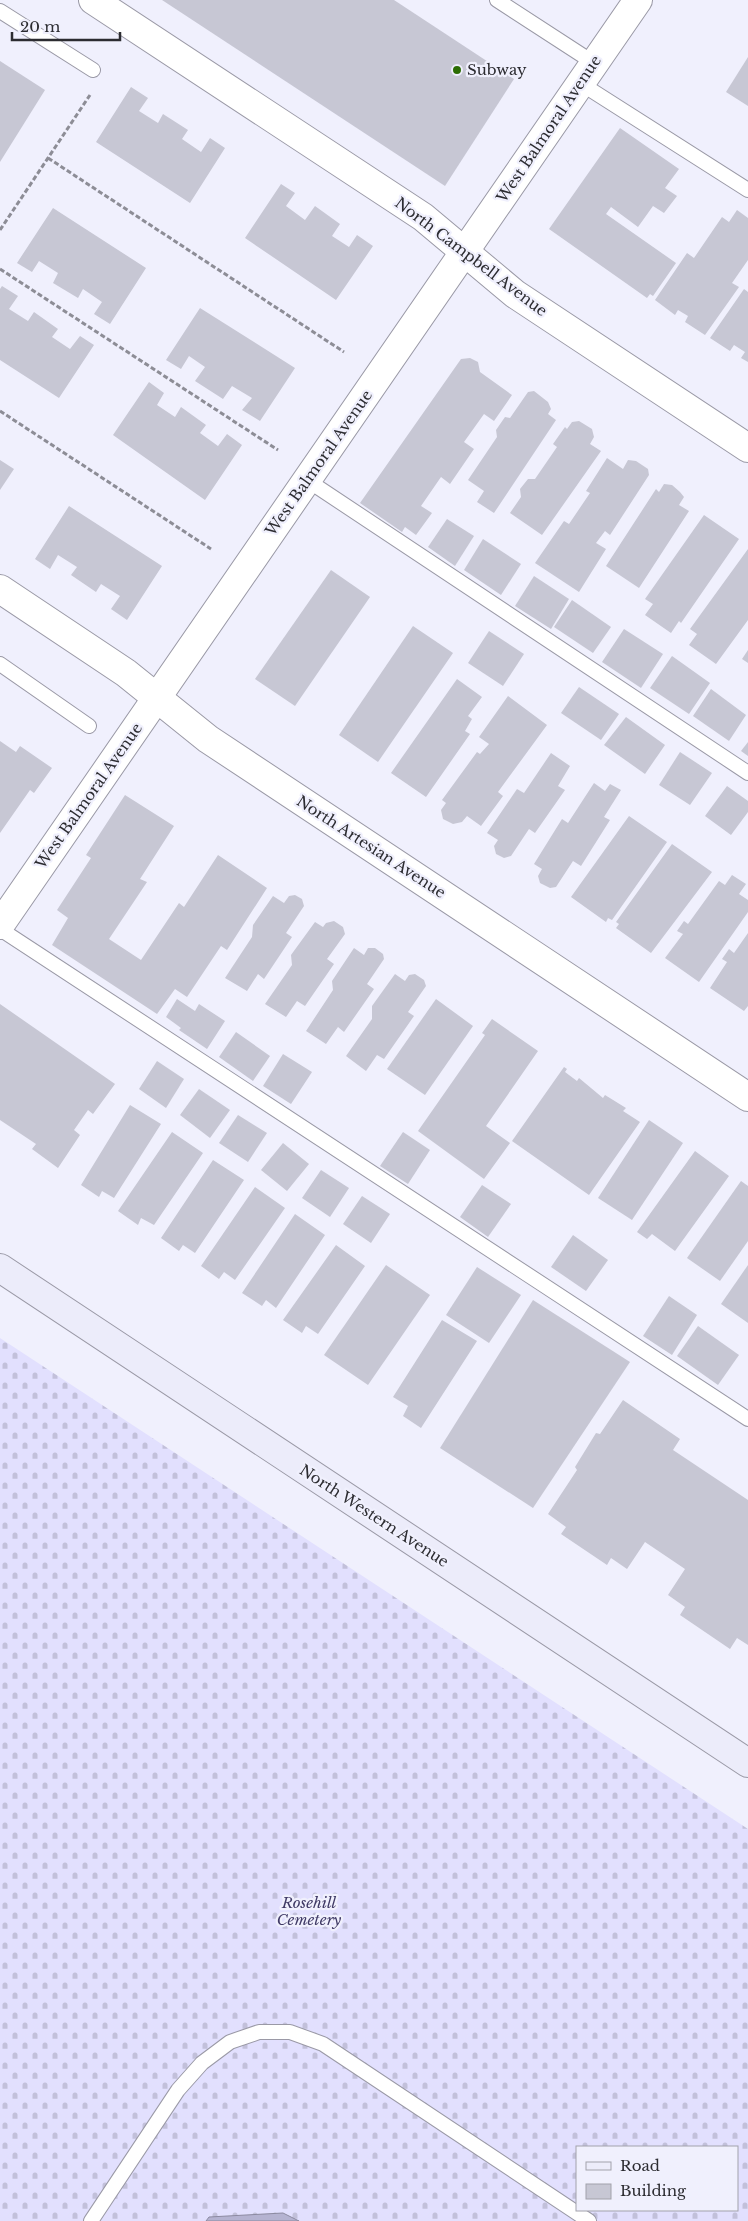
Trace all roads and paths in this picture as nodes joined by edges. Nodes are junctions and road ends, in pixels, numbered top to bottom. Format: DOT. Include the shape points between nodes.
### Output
graph roads {
  1 [pos="94,0"];
  2 [pos="638,0"];
  3 [pos="506,2"];
  4 [pos="0,10"];
  5 [pos="93,70"];
  6 [pos="587,73"];
  7 [pos="92,92"];
  8 [pos="48,158"];
  9 [pos="748,190"];
  10 [pos="0,230"];
  11 [pos="464,252"];
  12 [pos="0,269"];
  13 [pos="344,352"];
  14 [pos="0,411"];
  15 [pos="748,448"];
  16 [pos="278,450"];
  17 [pos="307,480"];
  18 [pos="211,549"];
  19 [pos="2,596"];
  20 [pos="0,664"];
  21 [pos="158,698"];
  22 [pos="89,726"];
  23 [pos="748,773"];
  24 [pos="0,927"];
  25 [pos="748,1096"];
  26 [pos="0,1268"];
  27 [pos="748,1419"];
  28 [pos="748,1763"];
  29 [pos="91,2221"];
  30 [pos="589,2221"];
  1 -- 11 [label="street, North Campbell Avenue" via="423,218"];
  2 -- 6 [label="street, West Balmoral Avenue"];
  3 -- 6 [label="lane"];
  4 -- 5 [label="lane"];
  6 -- 9 [label="lane"];
  6 -- 11 [label="street, West Balmoral Avenue"];
  7 -- 8 [label="path"];
  8 -- 10 [label="path"];
  8 -- 13 [label="path"];
  11 -- 15 [label="street, North Campbell Avenue" via="514,294"];
  11 -- 17 [label="street, West Balmoral Avenue"];
  12 -- 16 [label="path"];
  14 -- 18 [label="path"];
  17 -- 21 [label="street, West Balmoral Avenue"];
  17 -- 23 [label="lane"];
  19 -- 21 [label="street, North Artesian Avenue" via="126,673"];
  20 -- 22 [label="lane"];
  21 -- 24 [label="street, West Balmoral Avenue"];
  21 -- 25 [label="street, North Artesian Avenue" via="208,740"];
  24 -- 27 [label="lane"];
  26 -- 28 [label="main road, North Western Avenue"];
  29 -- 30 [label="lane" via="178,2090 202,2063 230,2042 259,2032 290,2032 323,2044"];
}
